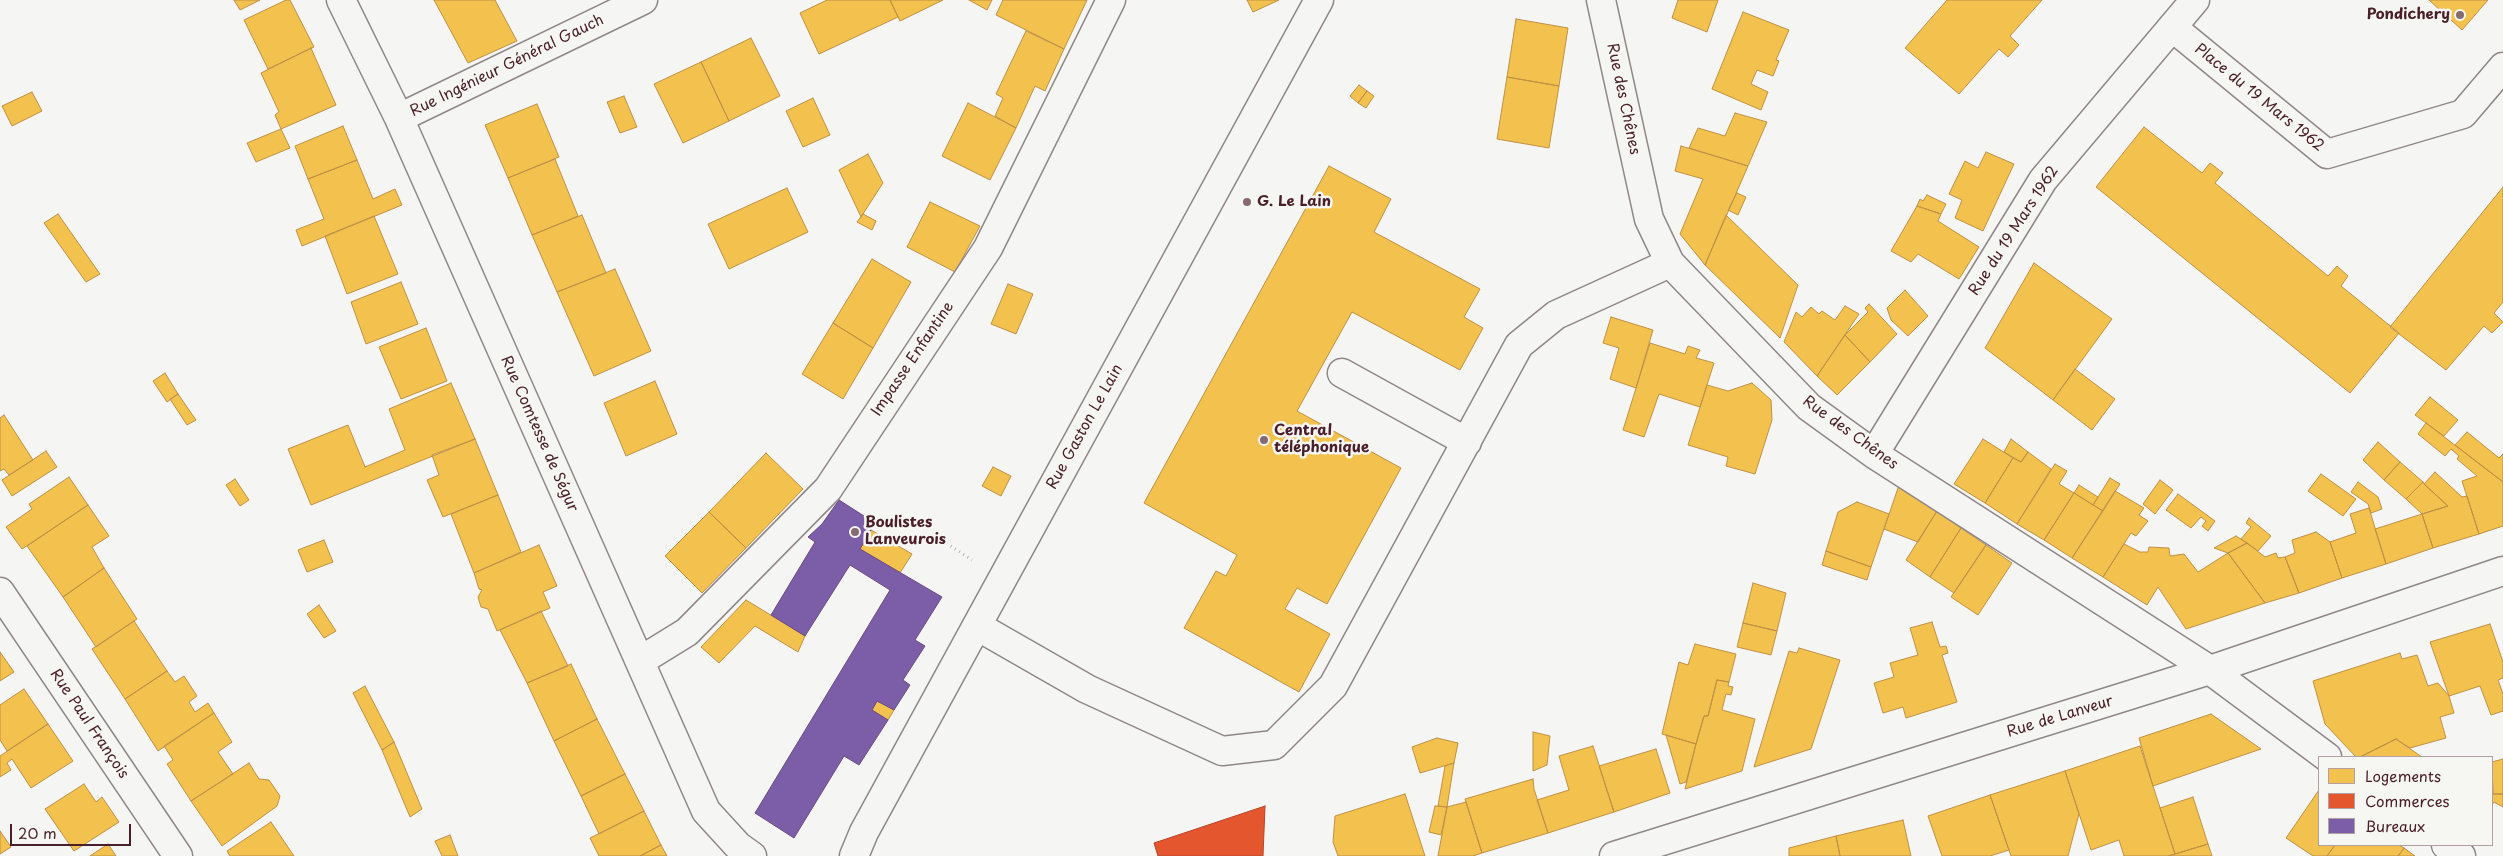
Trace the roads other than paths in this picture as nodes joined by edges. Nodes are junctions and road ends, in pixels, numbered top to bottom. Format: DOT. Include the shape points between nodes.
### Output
graph roads {
  1 [pos="340,0"];
  2 [pos="643,0"];
  3 [pos="1111,0"];
  4 [pos="1319,0"];
  5 [pos="1601,0"];
  6 [pos="2195,0"];
  7 [pos="2172,27"];
  8 [pos="2503,67"];
  9 [pos="399,118"];
  10 [pos="1670,264"];
  11 [pos="1342,374"];
  12 [pos="1467,442"];
  13 [pos="1874,454"];
  14 [pos="2503,570"];
  15 [pos="0,592"];
  16 [pos="977,626"];
  17 [pos="640,661"];
  18 [pos="2210,670"];
  19 [pos="2326,756"];
  20 [pos="2447,846"];
  21 [pos="178,856"];
  22 [pos="752,856"];
  23 [pos="854,856"];
  24 [pos="1614,856"];
  25 [pos="2461,856"];
  1 -- 9 [label="street, Rue Comtesse de Ségur"];
  2 -- 9 [label="street, Rue Ingénieur Général Gauch"];
  3 -- 17 [label="street, Impasse Enfantine" via="988,248 828,489 687,632"];
  4 -- 16 [label="street, Rue Gaston Le Lain"];
  5 -- 10 [label="street, Rue des Chênes" via="1649,219"];
  6 -- 7 [label="street, Rue du 19 Mars 1962"];
  7 -- 8 [label="street, Place du 19 Mars 1962" via="2327,154 2463,114"];
  7 -- 13 [label="street, Rue du 19 Mars 1962" via="2043,180"];
  9 -- 17 [label="street, Rue Comtesse de Ségur"];
  10 -- 12 [label="street" via="1556,315 1519,345"];
  10 -- 13 [label="street, Rue des Chênes" via="1810,407"];
  11 -- 12 [label="street"];
  12 -- 16 [label="street" via="1333,686 1274,745 1222,751 1087,689"];
  13 -- 18 [label="street, Rue des Chênes"];
  14 -- 18 [label="street, Rue de Lanveur"];
  15 -- 21 [label="street, Rue Paul François"];
  16 -- 23 [label="street, Rue Gaston Le Lain"];
  17 -- 22 [label="street, Rue Comtesse de Ségur" via="706,811 738,846"];
  18 -- 19 [label="street, Rue des Chênes"];
  18 -- 24 [label="street, Rue de Lanveur"];
  20 -- 25 [label="street"];
}
